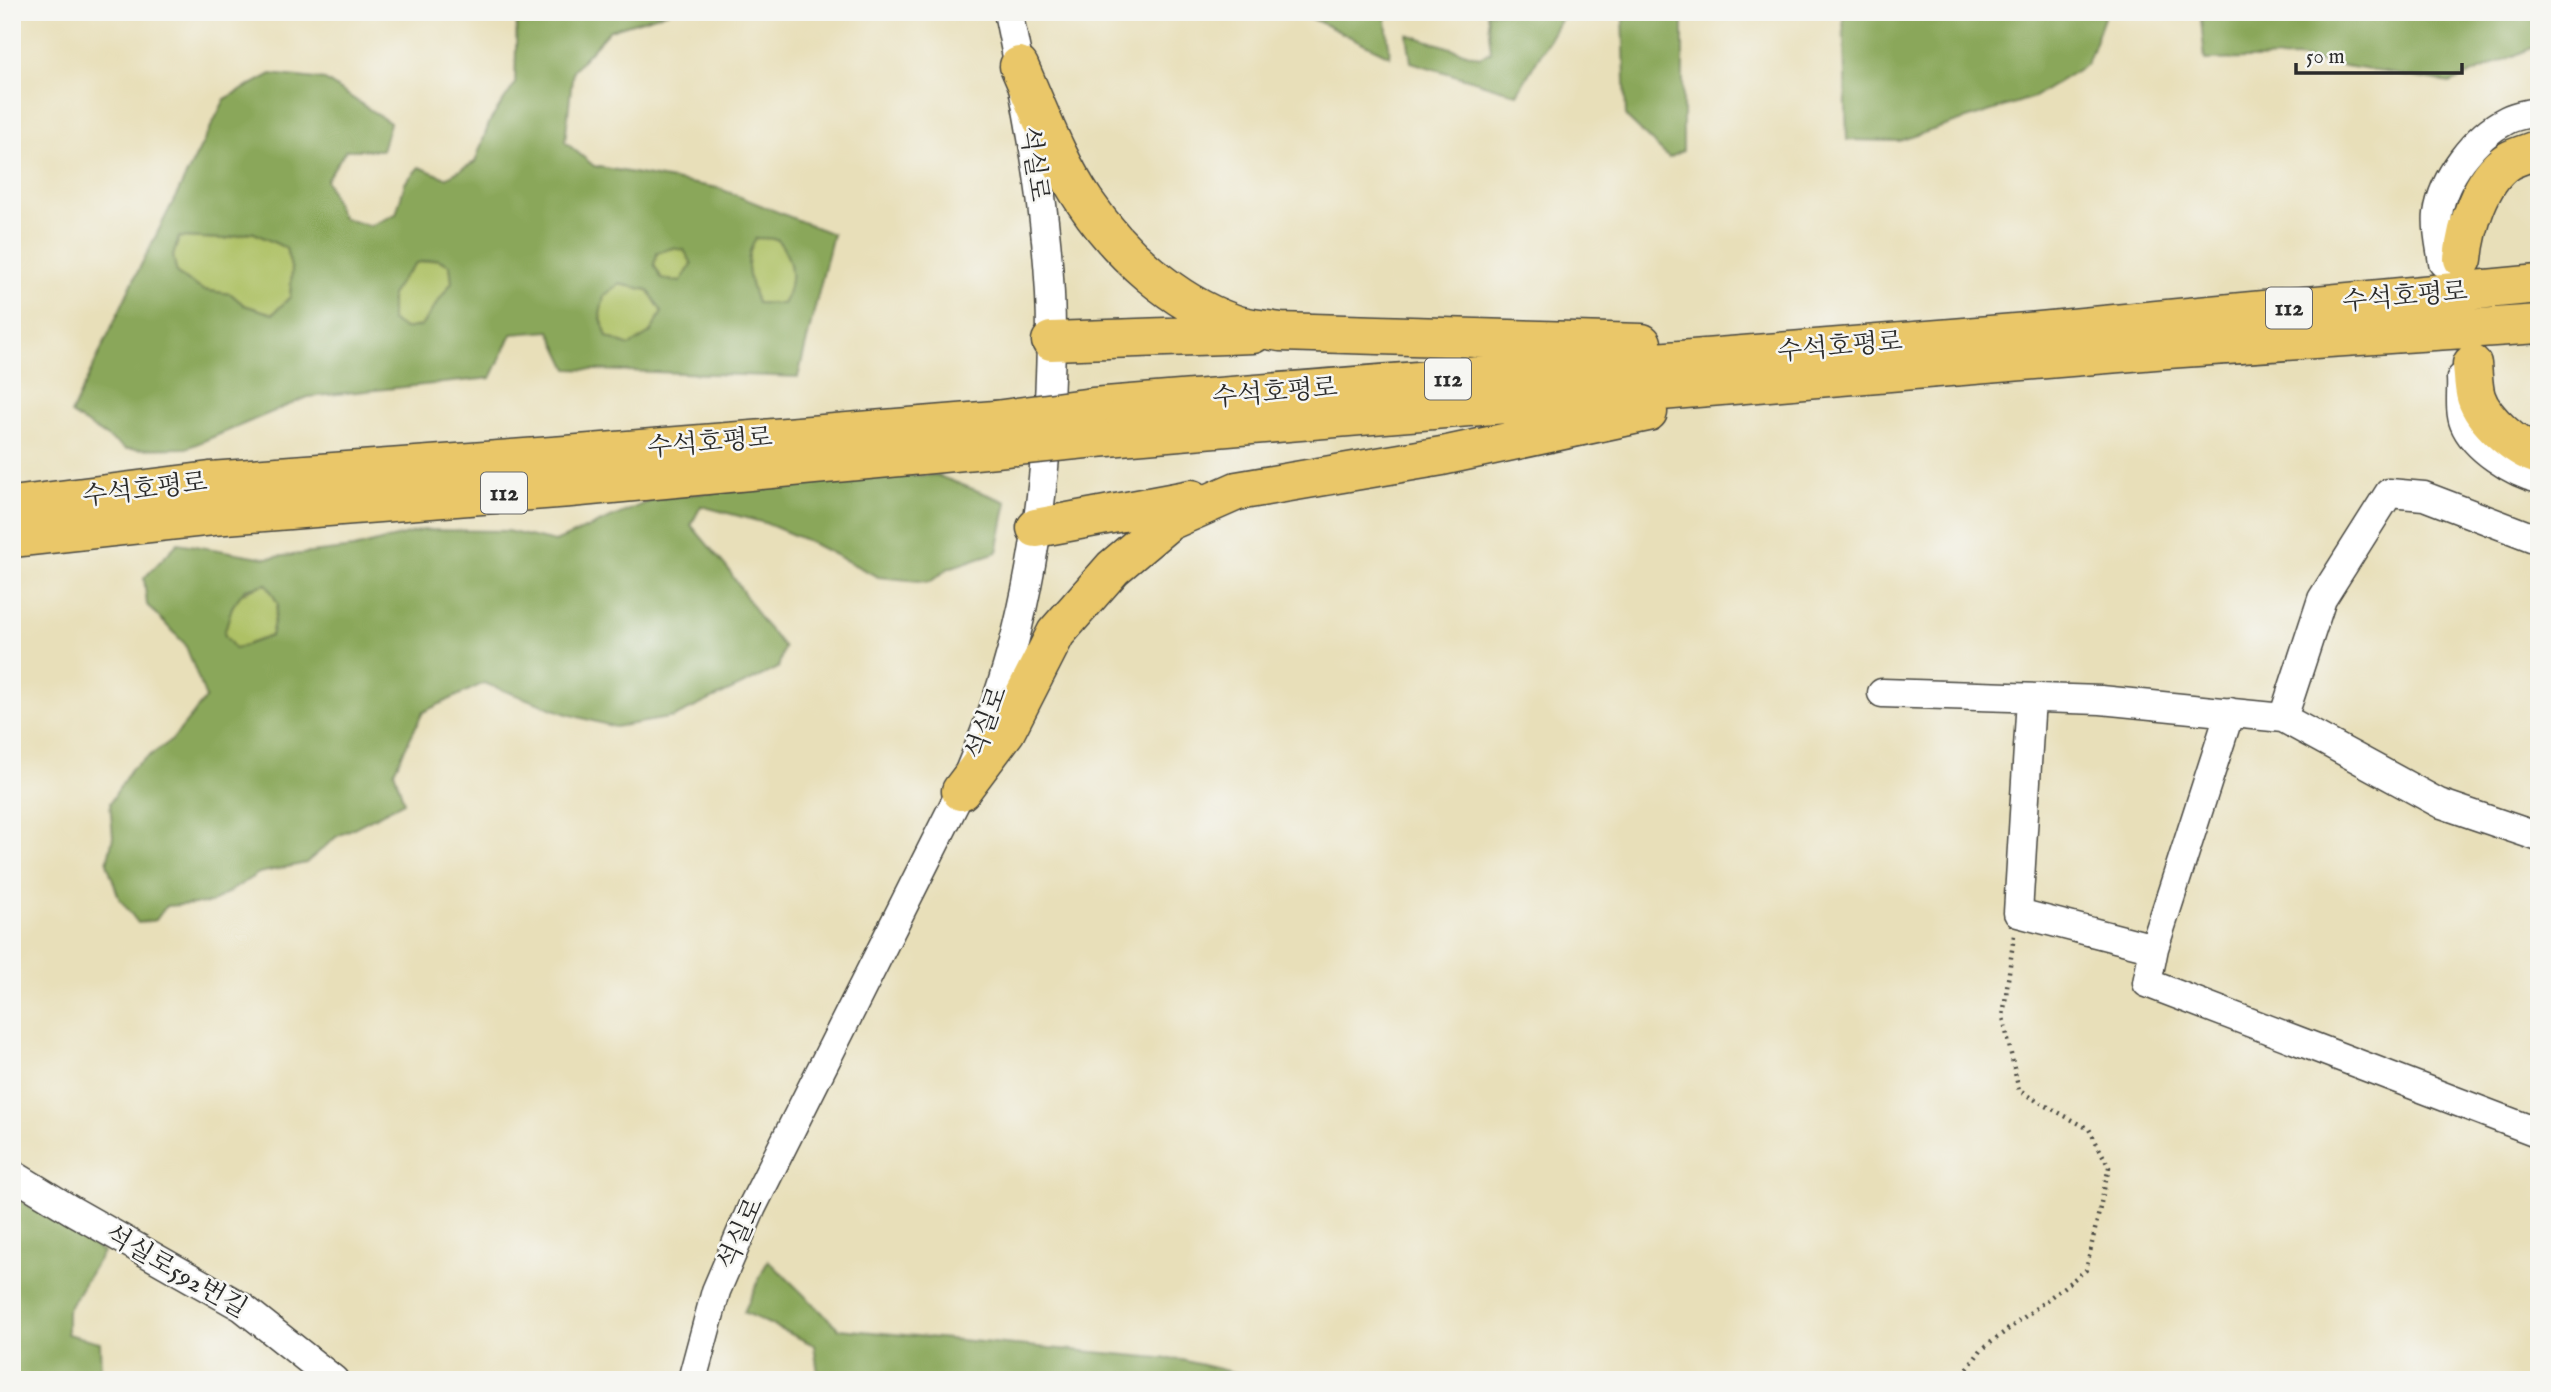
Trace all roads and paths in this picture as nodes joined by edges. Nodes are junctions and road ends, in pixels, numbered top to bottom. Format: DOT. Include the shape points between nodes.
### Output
graph roads {
  1 [pos="1008,12"];
  2 [pos="1019,66"];
  3 [pos="2539,111"];
  4 [pos="2539,149"];
  5 [pos="2453,261"];
  6 [pos="2539,284"];
  7 [pos="2531,326"];
  8 [pos="1279,332"];
  9 [pos="1051,341"];
  10 [pos="1800,365"];
  11 [pos="2468,381"];
  12 [pos="996,434"];
  13 [pos="2539,455"];
  14 [pos="2539,479"];
  15 [pos="1237,491"];
  16 [pos="12,506"];
  17 [pos="1036,528"];
  18 [pos="12,538"];
  19 [pos="2539,540"];
  20 [pos="1882,693"];
  21 [pos="2031,698"];
  22 [pos="2230,712"];
  23 [pos="2283,718"];
  24 [pos="961,791"];
  25 [pos="2539,837"];
  26 [pos="2018,913"];
  27 [pos="2154,948"];
  28 [pos="2539,1133"];
  29 [pos="12,1174"];
  30 [pos="334,1380"];
  31 [pos="692,1380"];
  32 [pos="1959,1380"];
  1 -- 2 [label="street, 석실로"];
  2 -- 8 [label="highway" via="1084,201 1131,257 1182,299 1234,324"];
  2 -- 9 [label="street, 석실로" via="1046,244"];
  3 -- 5 [label="street" via="2508,119 2483,136 2446,188 2438,215"];
  4 -- 5 [label="highway" via="2507,162 2485,187"];
  6 -- 10 [label="highway, 수석호평로 / 112" via="2054,330"];
  7 -- 10 [label="highway, 수석호평로 / 112" via="2166,349"];
  8 -- 9 [label="highway"];
  8 -- 10 [label="highway" via="1503,337"];
  9 -- 17 [label="street, 석실로"];
  10 -- 12 [label="highway, 수석호평로 / 112, bridge"];
  10 -- 15 [label="highway" via="1442,456"];
  11 -- 13 [label="highway" via="2499,432"];
  11 -- 14 [label="street" via="2464,422 2483,448 2512,469"];
  12 -- 16 [label="highway, 수석호평로 / 112" via="579,454 209,481"];
  12 -- 18 [label="highway, 수석호평로 / 112" via="570,488 213,516"];
  15 -- 17 [label="highway"];
  15 -- 24 [label="highway" via="1169,521 1113,568 1056,633 1006,731"];
  17 -- 24 [label="street, 석실로" via="1007,666"];
  19 -- 23 [label="street" via="2424,496 2389,493 2322,599"];
  20 -- 21 [label="street"];
  21 -- 22 [label="street"];
  21 -- 26 [label="street"];
  22 -- 23 [label="street"];
  22 -- 27 [label="street"];
  23 -- 25 [label="street" via="2439,803"];
  24 -- 31 [label="street, 석실로" via="752,1207 716,1291"];
  26 -- 27 [label="street"];
  26 -- 32 [label="path" via="2003,1017 2019,1091 2089,1129 2109,1167 2086,1270 1981,1350"];
  27 -- 28 [label="street" via="2147,983"];
  29 -- 30 [label="street, 석실로592번길" via="242,1307"];
}
